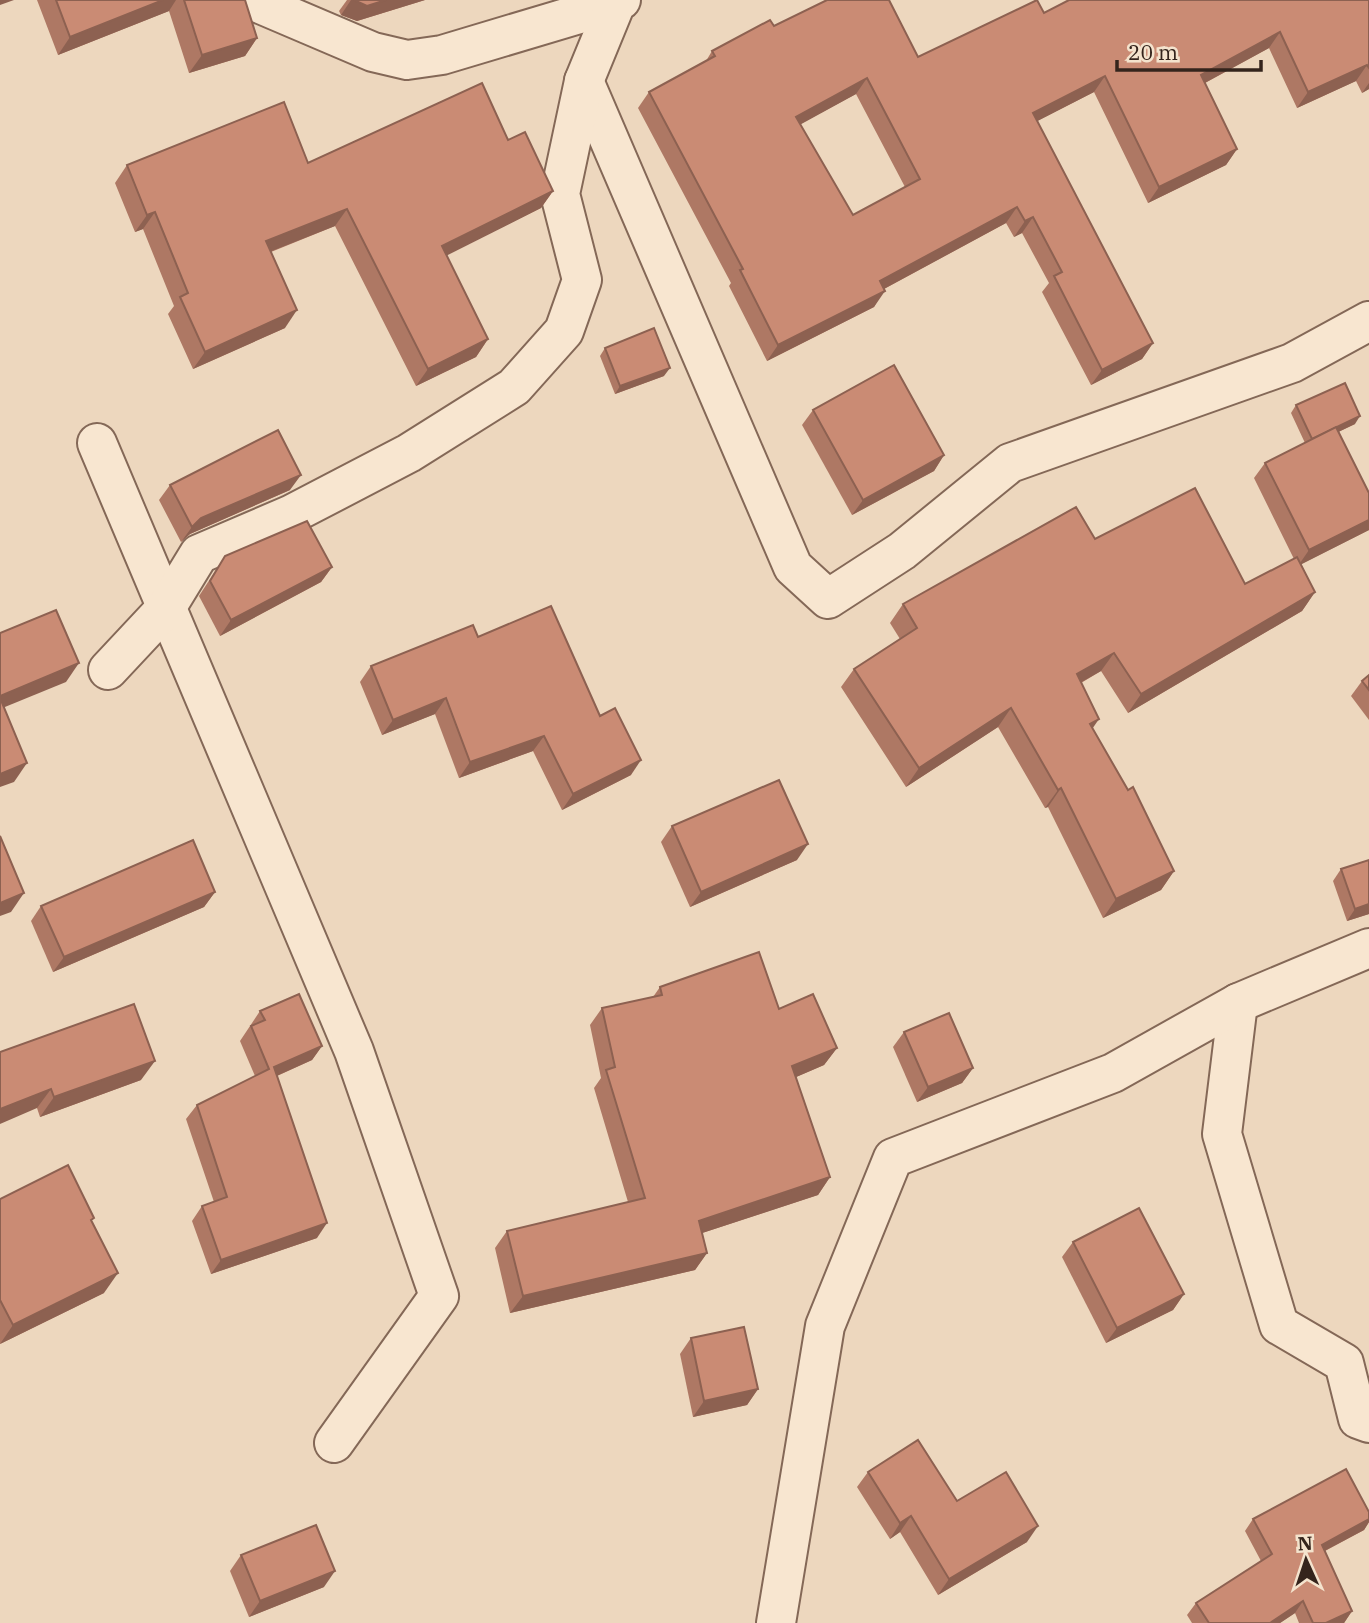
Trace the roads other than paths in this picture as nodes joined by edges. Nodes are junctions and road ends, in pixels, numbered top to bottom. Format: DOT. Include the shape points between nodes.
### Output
graph roads {
  1 [pos="251,0"];
  2 [pos="618,2"];
  3 [pos="584,81"];
  4 [pos="1369,321"];
  5 [pos="97,443"];
  6 [pos="166,608"];
  7 [pos="108,670"];
  8 [pos="1369,948"];
  9 [pos="1238,1003"];
  10 [pos="1369,1423"];
  11 [pos="334,1443"];
  12 [pos="776,1623"];
  1 -- 2 [label="street" via="373,52 407,60 442,55"];
  2 -- 3 [label="street"];
  3 -- 4 [label="street" via="793,567 828,599 902,551 1010,463 1292,363"];
  3 -- 6 [label="street" via="560,194 582,279 564,331 514,387 409,453 290,515 198,554"];
  5 -- 6 [label="street"];
  6 -- 7 [label="street"];
  6 -- 11 [label="street" via="354,1051 439,1296"];
  8 -- 9 [label="street"];
  9 -- 10 [label="street" via="1222,1134 1279,1325 1345,1363 1358,1419"];
  9 -- 12 [label="street" via="1113,1073 893,1158 825,1326"];
}
